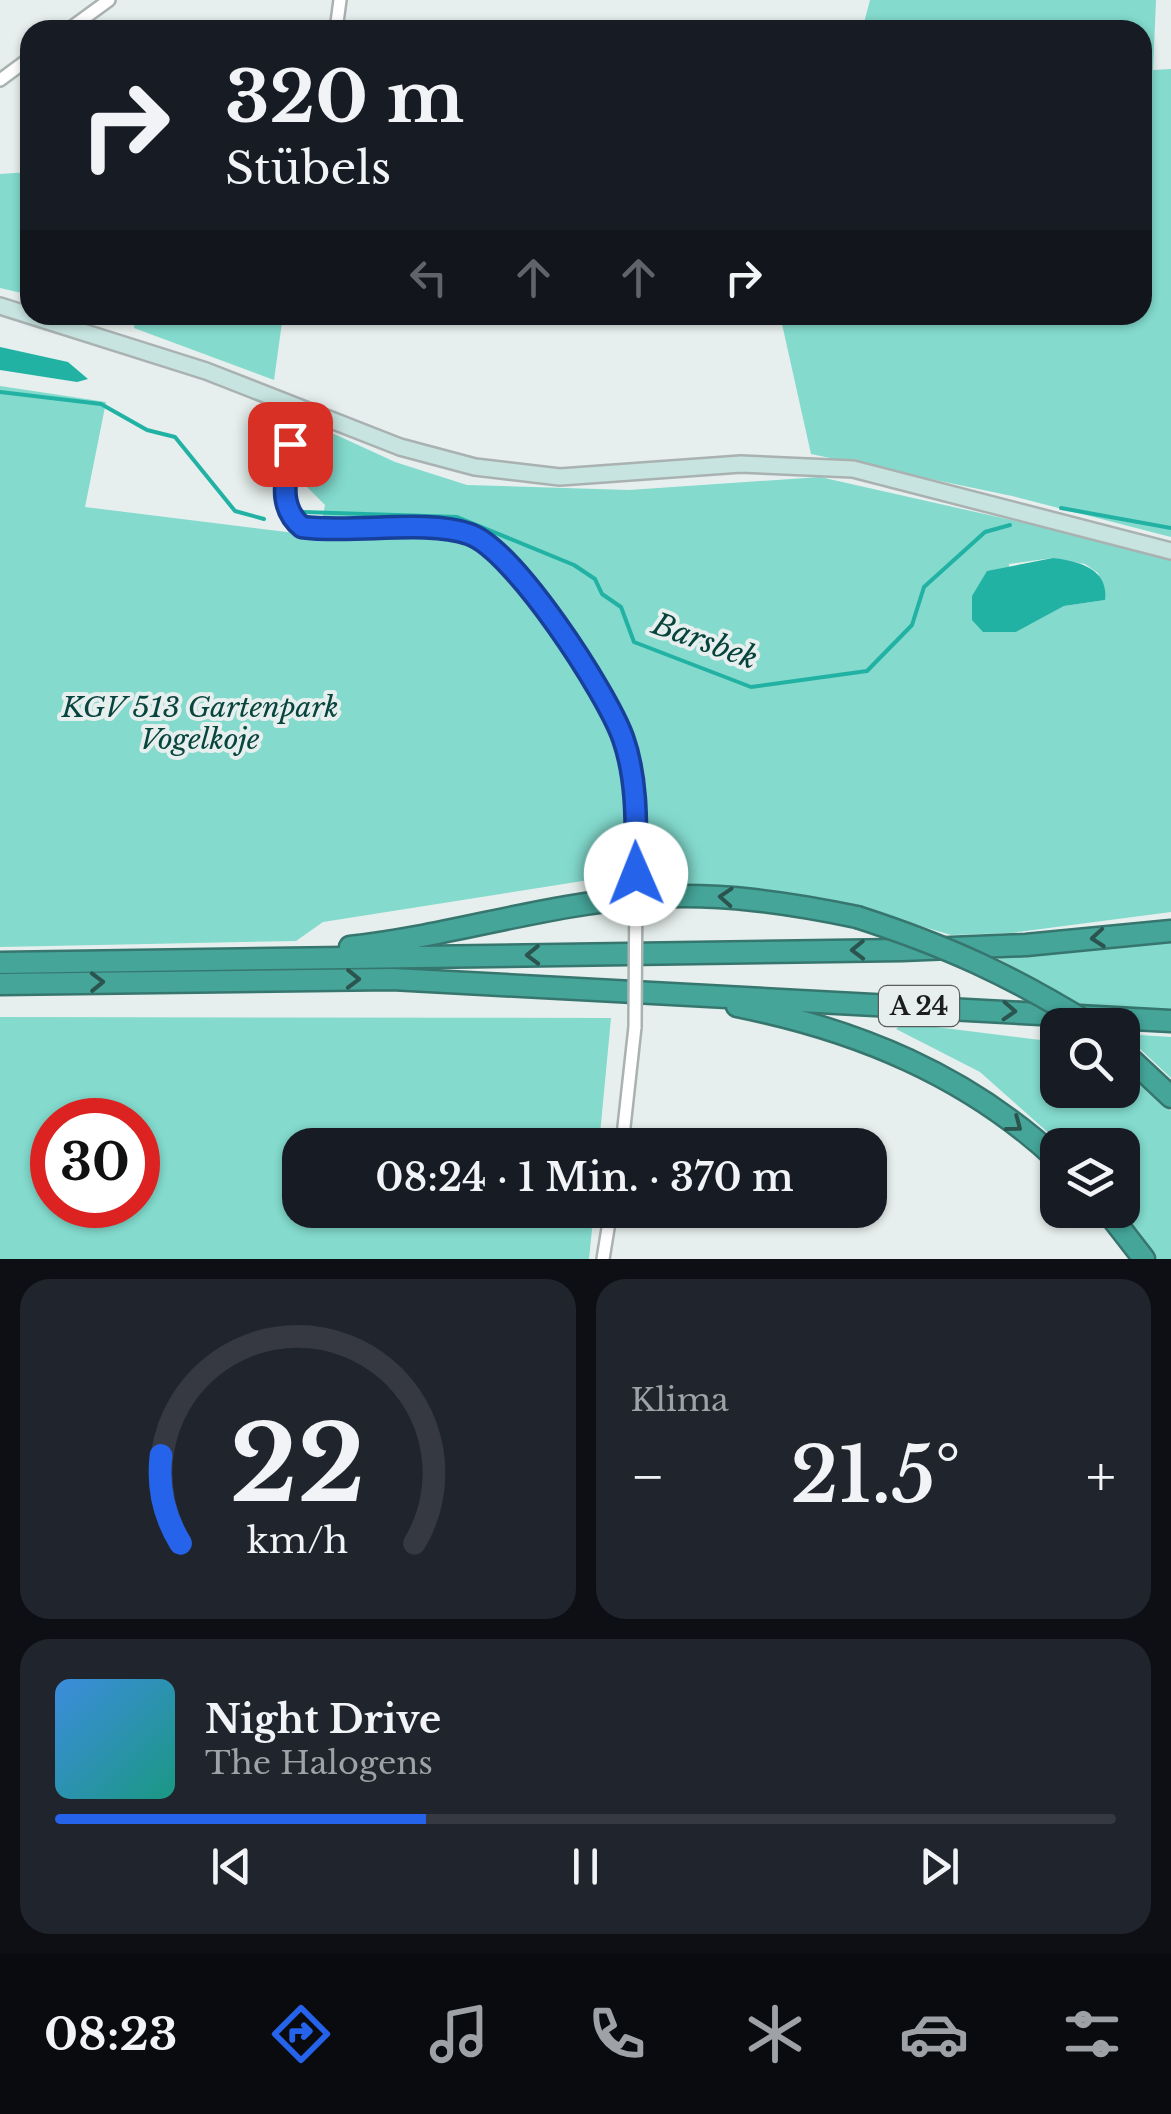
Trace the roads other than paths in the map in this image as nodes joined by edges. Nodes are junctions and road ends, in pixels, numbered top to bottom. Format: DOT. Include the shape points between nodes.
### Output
graph roads {
  1 [pos="109,0"];
  2 [pos="82,20"];
  3 [pos="60,325"];
  4 [pos="298,409"];
  5 [pos="1171,551"];
  6 [pos="1171,931"];
  7 [pos="239,960"];
  8 [pos="0,963"];
  9 [pos="0,984"];
  10 [pos="667,992"];
  11 [pos="1063,1008"];
  12 [pos="1171,1021"];
  13 [pos="1140,1068"];
  14 [pos="1171,1098"];
  15 [pos="624,1128"];
  16 [pos="1040,1145"];
  17 [pos="608,1228"];
  18 [pos="1120,1228"];
  19 [pos="603,1259"];
  20 [pos="1144,1259"];
  1 -- 2 [label="street"];
  3 -- 4 [label="main road" via="206,371"];
  4 -- 5 [label="main road" via="422,454 529,475 628,476 741,464 853,469"];
  4 -- 15 [label="street, bridge" via="284,500 288,516 302,527 323,530 468,533 526,586 580,658 623,737 632,773 636,874 635,1027"];
  6 -- 7 [label="highway, A 24, one-way" via="902,950"];
  7 -- 8 [label="highway, A 24"];
  11 -- 7 [label="highway, A 24, one-way, bridge" via="1010,976 857,917 718,896 550,910 400,940"];
  9 -- 10 [label="highway, A 24, one-way" via="314,978"];
  10 -- 12 [label="highway, A 24, one-way"];
  10 -- 16 [label="highway, one-way" via="863,1038 944,1077"];
  13 -- 14 [label="highway"];
  17 -- 19 [label="street"];
  18 -- 20 [label="highway"];
}
